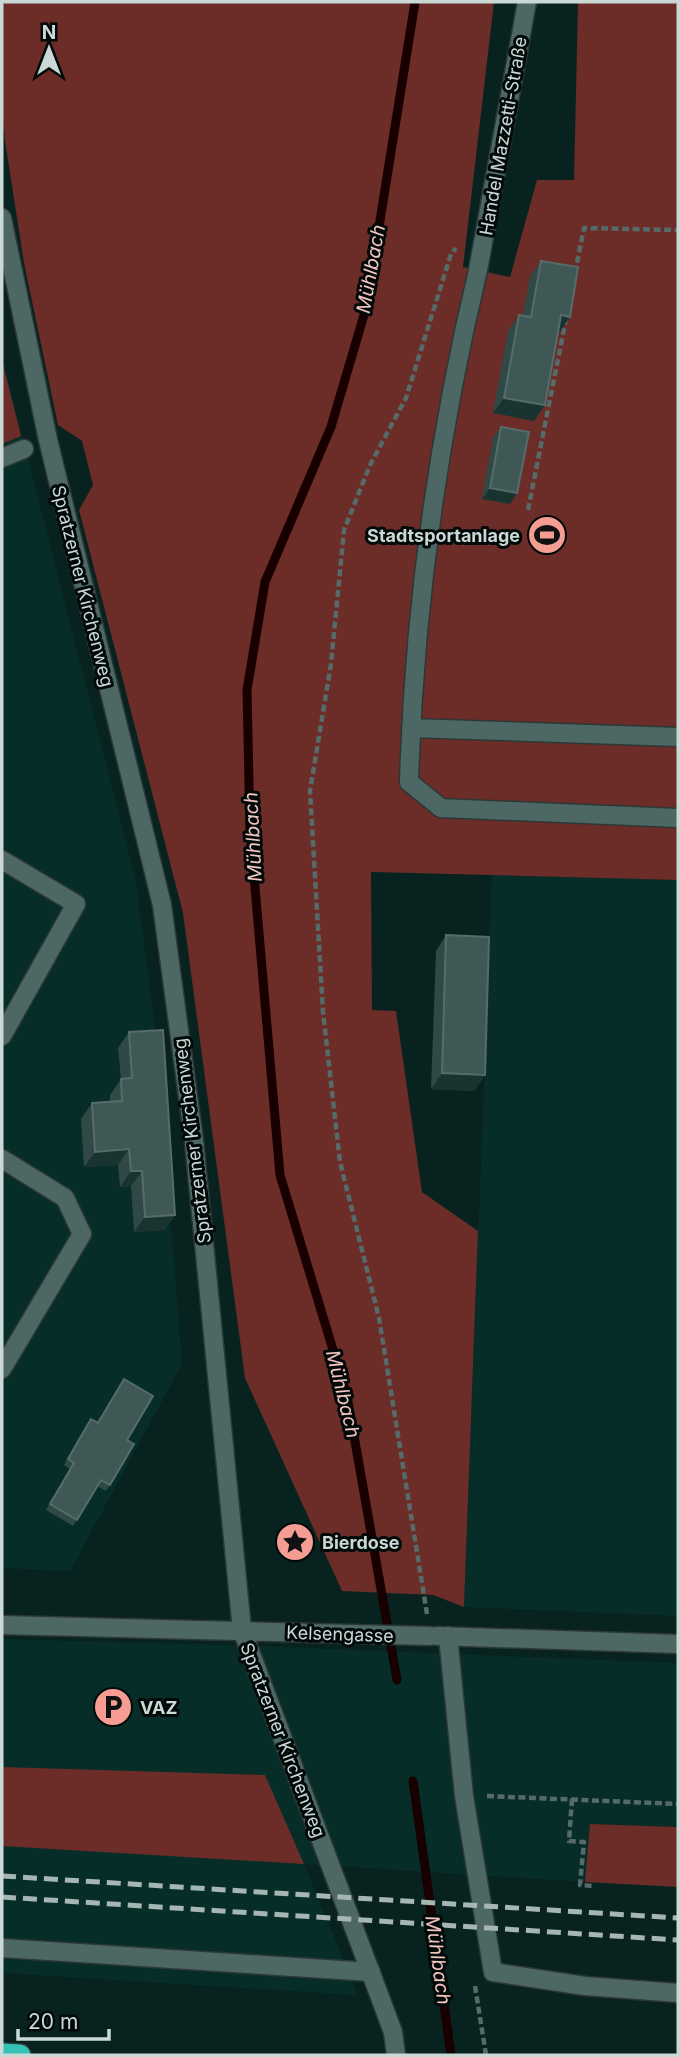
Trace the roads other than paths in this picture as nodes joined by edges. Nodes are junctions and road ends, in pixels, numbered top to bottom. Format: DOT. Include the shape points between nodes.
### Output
graph roads {
  1 [pos="527,2"];
  2 [pos="2,218"];
  3 [pos="24,449"];
  4 [pos="2,458"];
  5 [pos="411,728"];
  6 [pos="678,737"];
  7 [pos="678,818"];
  8 [pos="2,860"];
  9 [pos="2,1035"];
  10 [pos="2,1159"];
  11 [pos="2,1369"];
  12 [pos="2,1625"];
  13 [pos="242,1630"];
  14 [pos="430,1636"];
  15 [pos="678,1644"];
  16 [pos="2,1948"];
  17 [pos="370,1972"];
  18 [pos="678,1993"];
  19 [pos="2,2054"];
  20 [pos="20,2055"];
  21 [pos="396,2055"];
  1 -- 5 [label="street, Handel Mazzetti-Straße" via="478,270 452,379 423,566"];
  2 -- 13 [label="street, Spratzerner Kirchenweg" via="48,440 162,905 194,1142"];
  3 -- 4 [label="street"];
  5 -- 6 [label="street"];
  5 -- 7 [label="street, Handel Mazzetti-Straße" via="409,782 441,808"];
  8 -- 9 [label="street" via="76,904"];
  10 -- 11 [label="street" via="65,1198 82,1234"];
  12 -- 13 [label="street, Kelsengasse"];
  13 -- 14 [label="street, Kelsengasse"];
  13 -- 17 [label="street, Spratzerner Kirchenweg"];
  14 -- 15 [label="street, Kelsengasse"];
  14 -- 18 [label="street" via="464,1796 493,1972 585,1986"];
  16 -- 17 [label="street"];
  17 -- 21 [label="street, Spratzerner Kirchenweg" via="393,2032"];
  19 -- 20 [label="highway"];
}
